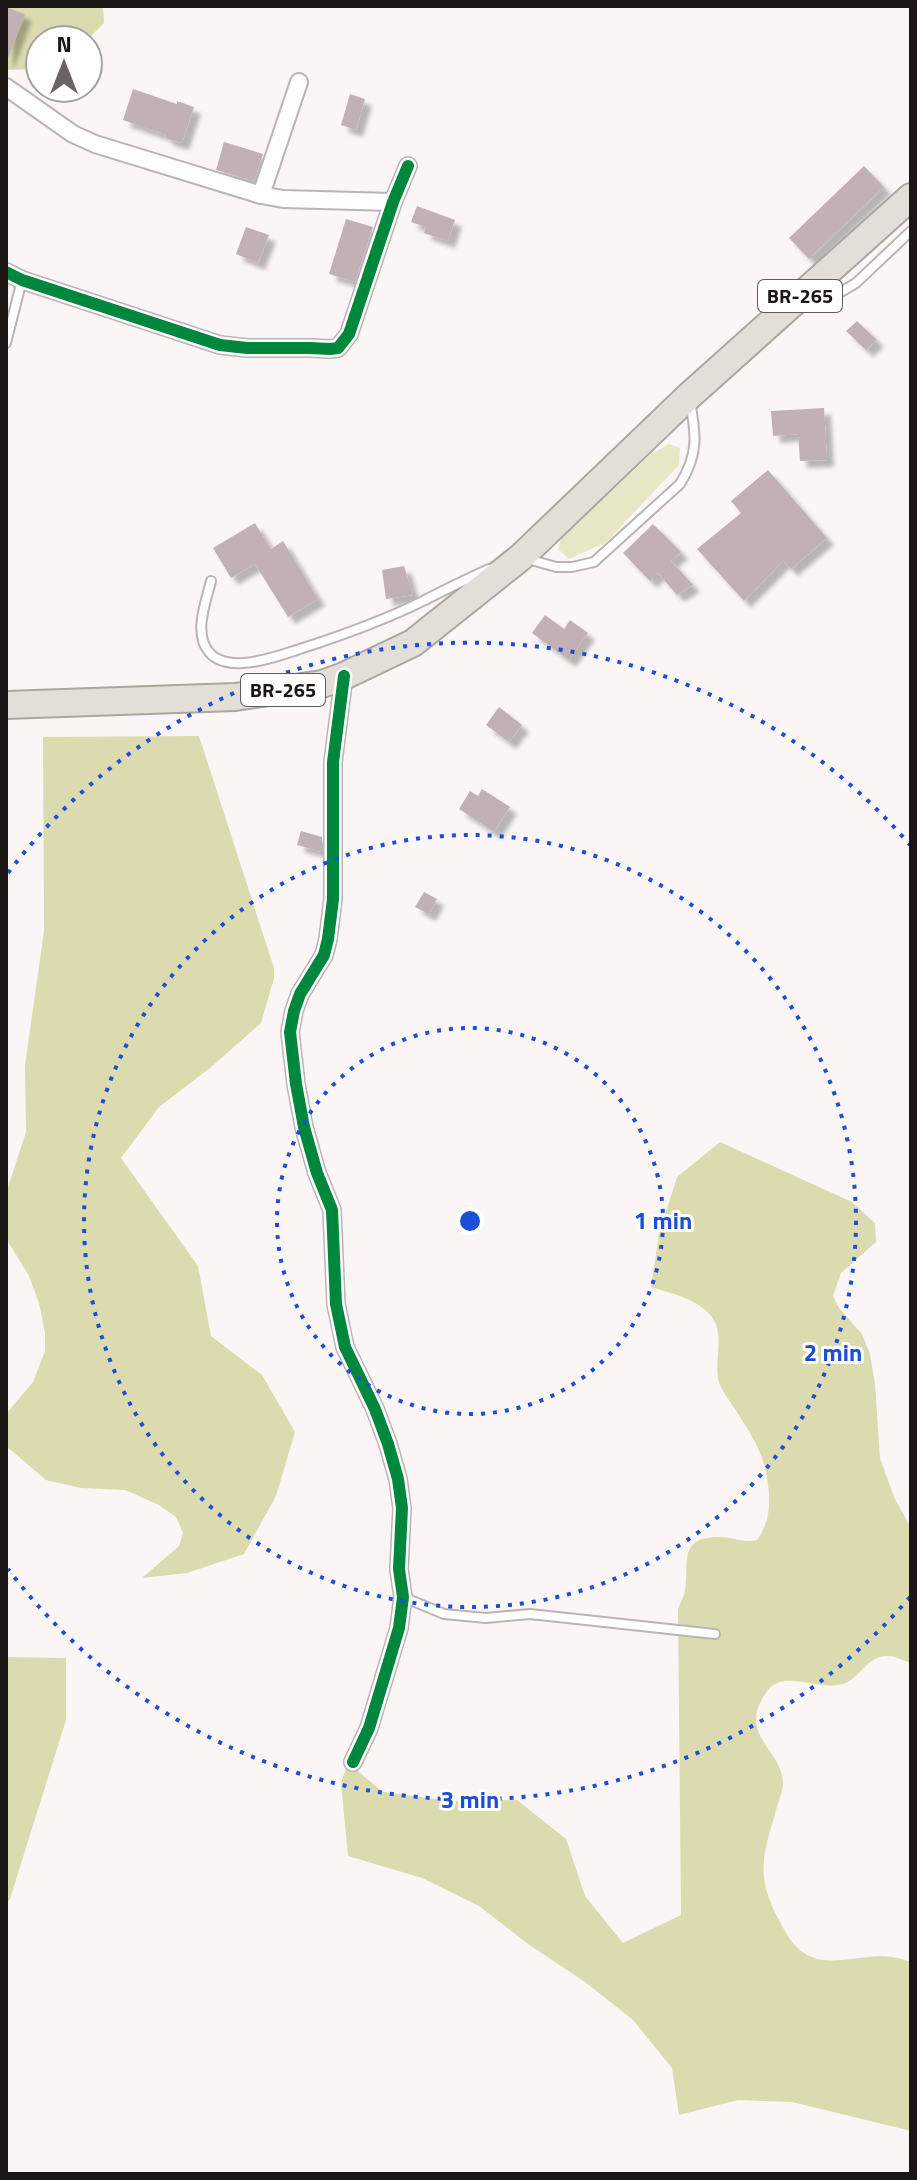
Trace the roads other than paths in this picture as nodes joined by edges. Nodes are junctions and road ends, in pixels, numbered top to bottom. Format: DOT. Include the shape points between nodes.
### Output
graph roads {
  1 [pos="299,82"];
  2 [pos="6,87"];
  3 [pos="408,166"];
  4 [pos="261,195"];
  5 [pos="911,197"];
  6 [pos="393,202"];
  7 [pos="911,231"];
  8 [pos="6,272"];
  9 [pos="22,280"];
  10 [pos="779,316"];
  11 [pos="6,343"];
  12 [pos="689,396"];
  13 [pos="521,557"];
  14 [pos="211,581"];
  15 [pos="344,676"];
  16 [pos="6,705"];
  17 [pos="403,1597"];
  18 [pos="715,1634"];
  19 [pos="353,1762"];
  1 -- 4 [label="street"];
  2 -- 4 [label="street" via="95,144"];
  3 -- 6 [label="street"];
  4 -- 6 [label="street"];
  5 -- 10 [label="highway, BR-265"];
  6 -- 9 [label="street" via="349,334 338,348 220,345"];
  7 -- 10 [label="lane" via="856,283"];
  8 -- 9 [label="street"];
  9 -- 11 [label="lane"];
  10 -- 12 [label="highway, BR-265"];
  12 -- 13 [label="highway, BR-265"];
  12 -- 13 [label="lane" via="694,454 680,484 594,562 556,567"];
  13 -- 14 [label="lane" via="331,639 245,663 218,659 204,641 201,629"];
  13 -- 15 [label="highway, BR-265" via="413,643"];
  15 -- 16 [label="highway, BR-265" via="235,697"];
  15 -- 17 [label="street" via="333,762 328,939 300,994 290,1032 304,1127 332,1210 336,1304 345,1347 375,1409 398,1479"];
  17 -- 18 [label="lane" via="444,1614 530,1614"];
  17 -- 19 [label="street" via="374,1714"];
}
